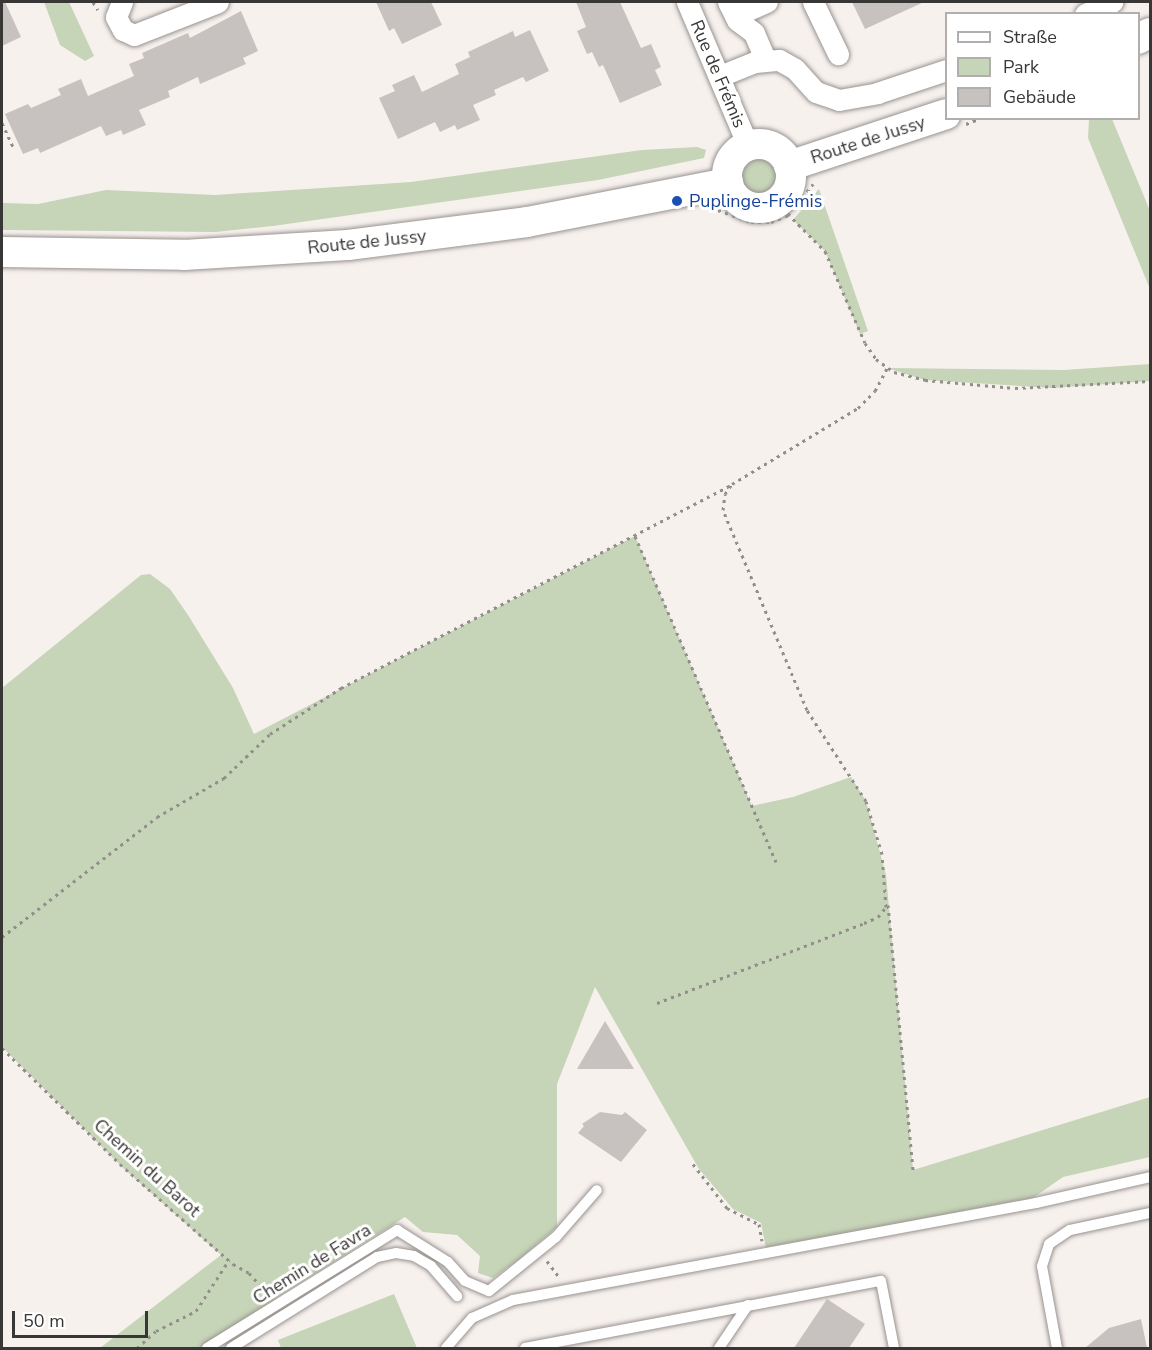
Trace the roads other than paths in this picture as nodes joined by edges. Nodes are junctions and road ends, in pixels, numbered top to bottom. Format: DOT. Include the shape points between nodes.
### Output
graph roads {
  1 [pos="122,2"];
  2 [pos="218,2"];
  3 [pos="687,2"];
  4 [pos="767,2"];
  5 [pos="813,2"];
  6 [pos="1112,2"];
  7 [pos="731,9"];
  8 [pos="1090,12"];
  9 [pos="838,54"];
  10 [pos="765,59"];
  11 [pos="945,70"];
  12 [pos="720,76"];
  13 [pos="945,114"];
  14 [pos="748,146"];
  15 [pos="789,166"];
  16 [pos="728,183"];
  17 [pos="2,252"];
  18 [pos="1150,1177"];
  19 [pos="597,1190"];
  20 [pos="1150,1213"];
  21 [pos="457,1296"];
  22 [pos="748,1305"];
  23 [pos="207,1348"];
  24 [pos="231,1348"];
  25 [pos="446,1348"];
  26 [pos="525,1348"];
  27 [pos="718,1348"];
  28 [pos="894,1348"];
  29 [pos="1057,1348"];
  1 -- 2 [label="street" via="116,13 117,22 134,35"];
  3 -- 12 [label="street, Rue de Frémis"];
  4 -- 7 [label="street"];
  5 -- 9 [label="street"];
  6 -- 8 [label="street"];
  7 -- 10 [label="street" via="754,33"];
  10 -- 11 [label="street" via="789,65 816,92 838,100"];
  10 -- 12 [label="street"];
  12 -- 14 [label="street, Rue de Frémis"];
  13 -- 15 [label="main road, Route de Jussy"];
  14 -- 15 [label="main road" via="773,147"];
  14 -- 16 [label="main road" via="732,160"];
  15 -- 16 [label="main road" via="790,186 777,203 760,208 747,206 733,194"];
  16 -- 17 [label="main road, Route de Jussy" via="526,222 348,245 184,255"];
  18 -- 25 [label="lane" via="1036,1203 513,1300 472,1318"];
  19 -- 23 [label="lane, Chemin de Favra" via="540,1252 489,1291 465,1281 448,1262 397,1230"];
  20 -- 29 [label="lane" via="1070,1230 1050,1244 1042,1266"];
  21 -- 24 [label="lane" via="431,1266 396,1252 377,1257"];
  22 -- 26 [label="lane"];
  22 -- 27 [label="lane"];
  22 -- 28 [label="lane" via="881,1281"];
}
